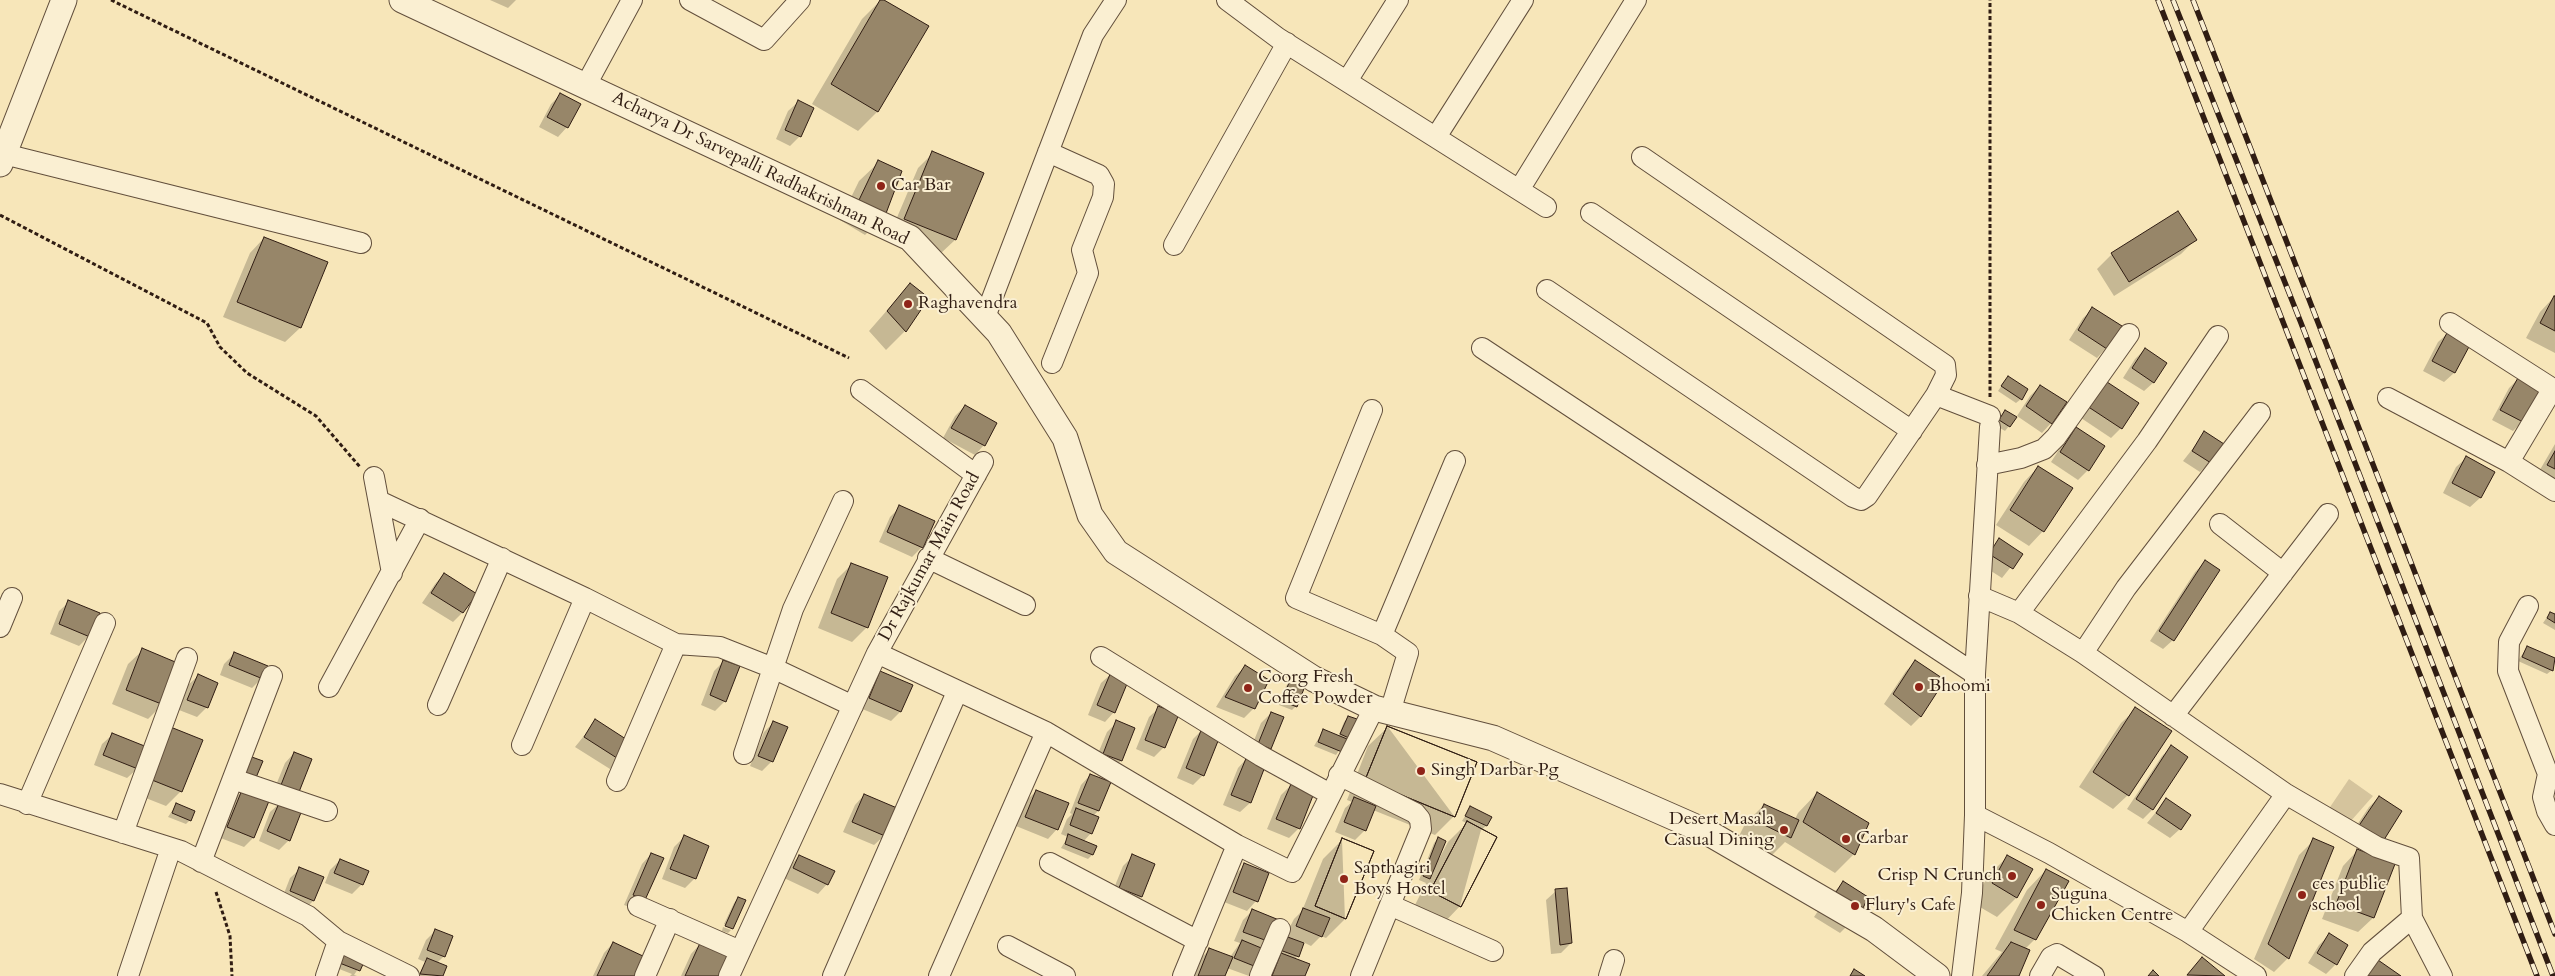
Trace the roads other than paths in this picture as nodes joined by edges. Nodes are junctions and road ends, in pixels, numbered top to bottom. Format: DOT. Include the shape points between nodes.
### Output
graph roads {
  1 [pos="64,0"];
  2 [pos="402,0"];
  3 [pos="632,0"];
  4 [pos="690,0"];
  5 [pos="800,0"];
  6 [pos="1116,0"];
  7 [pos="1226,0"];
  8 [pos="1398,0"];
  9 [pos="1523,0"];
  10 [pos="1636,0"];
  11 [pos="1287,43"];
  12 [pos="1347,81"];
  13 [pos="586,85"];
  14 [pos="1436,137"];
  15 [pos="1048,152"];
  16 [pos="1642,157"];
  17 [pos="2,159"];
  18 [pos="1519,190"];
  19 [pos="1546,207"];
  20 [pos="1591,213"];
  21 [pos="361,243"];
  22 [pos="1174,245"];
  23 [pos="1547,290"];
  24 [pos="985,317"];
  25 [pos="2450,323"];
  26 [pos="2129,334"];
  27 [pos="2218,336"];
  28 [pos="1482,348"];
  29 [pos="1052,363"];
  30 [pos="860,390"];
  31 [pos="1936,395"];
  32 [pos="2388,398"];
  33 [pos="1372,410"];
  34 [pos="2260,413"];
  35 [pos="1912,431"];
  36 [pos="1455,461"];
  37 [pos="2509,462"];
  38 [pos="1987,465"];
  39 [pos="374,477"];
  40 [pos="2555,492"];
  41 [pos="379,501"];
  42 [pos="844,501"];
  43 [pos="2328,514"];
  44 [pos="420,519"];
  45 [pos="2220,524"];
  46 [pos="502,558"];
  47 [pos="928,558"];
  48 [pos="392,573"];
  49 [pos="2283,573"];
  50 [pos="1979,596"];
  51 [pos="12,598"];
  52 [pos="585,598"];
  53 [pos="1025,605"];
  54 [pos="2528,606"];
  55 [pos="2019,613"];
  56 [pos="105,622"];
  57 [pos="0,627"];
  58 [pos="1382,635"];
  59 [pos="676,644"];
  60 [pos="877,653"];
  61 [pos="2083,653"];
  62 [pos="1101,656"];
  63 [pos="187,658"];
  64 [pos="773,668"];
  65 [pos="1975,674"];
  66 [pos="272,676"];
  67 [pos="329,687"];
  68 [pos="957,692"];
  69 [pos="438,705"];
  70 [pos="853,706"];
  71 [pos="1382,710"];
  72 [pos="2173,716"];
  73 [pos="1046,732"];
  74 [pos="522,745"];
  75 [pos="744,754"];
  76 [pos="2551,767"];
  77 [pos="1339,775"];
  78 [pos="233,780"];
  79 [pos="617,781"];
  80 [pos="0,794"];
  81 [pos="1330,794"];
  82 [pos="2286,794"];
  83 [pos="27,804"];
  84 [pos="327,811"];
  85 [pos="1975,815"];
  86 [pos="2555,825"];
  87 [pos="123,833"];
  88 [pos="1237,845"];
  89 [pos="171,848"];
  90 [pos="204,863"];
  91 [pos="1050,863"];
  92 [pos="638,906"];
  93 [pos="1390,906"];
  94 [pos="2412,918"];
  95 [pos="670,920"];
  96 [pos="1280,929"];
  97 [pos="2188,932"];
  98 [pos="338,941"];
  99 [pos="1198,941"];
  100 [pos="1008,946"];
  101 [pos="740,951"];
  102 [pos="1493,951"];
  103 [pos="128,976"];
  104 [pos="326,976"];
  105 [pos="409,976"];
  106 [pos="645,976"];
  107 [pos="729,976"];
  108 [pos="833,976"];
  109 [pos="939,976"];
  110 [pos="1065,976"];
  111 [pos="1183,976"];
  112 [pos="1260,976"];
  113 [pos="1361,976"];
  114 [pos="1936,976"];
  115 [pos="1962,976"];
  116 [pos="2040,976"];
  117 [pos="2094,976"];
  118 [pos="2256,976"];
  119 [pos="2355,976"];
  120 [pos="2442,976"];
  1 -- 17 [label="street"];
  2 -- 13 [label="street, Acharya Dr Sarvepalli Radhakrishnan Road"];
  3 -- 13 [label="street"];
  4 -- 5 [label="street" via="764,40"];
  6 -- 15 [label="street" via="1093,35"];
  7 -- 11 [label="street"];
  8 -- 12 [label="street"];
  9 -- 14 [label="street"];
  10 -- 18 [label="street"];
  11 -- 12 [label="street"];
  11 -- 22 [label="street"];
  12 -- 14 [label="street"];
  13 -- 24 [label="street, Acharya Dr Sarvepalli Radhakrishnan Road" via="910,238"];
  14 -- 18 [label="street"];
  15 -- 24 [label="street"];
  15 -- 29 [label="street" via="1100,175 1104,184 1103,197 1082,250 1088,273"];
  16 -- 31 [label="street" via="1945,365 1946,375"];
  17 -- 21 [label="street"];
  18 -- 19 [label="street"];
  20 -- 35 [label="street"];
  23 -- 35 [label="street" via="1853,497 1861,500 1867,496"];
  24 -- 71 [label="street, Acharya Dr Sarvepalli Radhakrishnan Road" via="999,333 1065,438 1090,515 1116,552 1314,679"];
  25 -- 37 [label="street" via="2550,386 2550,394"];
  26 -- 38 [label="street" via="2056,437 2044,449"];
  27 -- 55 [label="street" via="2146,441"];
  28 -- 65 [label="street"];
  30 -- 47 [label="street, Dr Rajkumar Main Road" via="980,468"];
  31 -- 35 [label="street"];
  31 -- 38 [label="street" via="1990,422"];
  32 -- 37 [label="street"];
  33 -- 58 [label="street" via="1296,598"];
  34 -- 61 [label="street" via="2126,588"];
  36 -- 58 [label="street"];
  37 -- 40 [label="street"];
  38 -- 50 [label="street"];
  39 -- 41 [label="street"];
  41 -- 44 [label="street"];
  41 -- 48 [label="street"];
  42 -- 64 [label="street" via="793,609"];
  43 -- 49 [label="street"];
  44 -- 46 [label="street"];
  44 -- 48 [label="street"];
  45 -- 49 [label="street"];
  46 -- 52 [label="street"];
  46 -- 69 [label="street"];
  47 -- 53 [label="street"];
  47 -- 60 [label="street, Dr Rajkumar Main Road"];
  48 -- 67 [label="street"];
  49 -- 72 [label="street"];
  50 -- 55 [label="street"];
  50 -- 65 [label="street"];
  51 -- 57 [label="street"];
  52 -- 59 [label="street"];
  52 -- 74 [label="street"];
  54 -- 76 [label="street" via="2510,642 2508,671"];
  55 -- 61 [label="street"];
  56 -- 83 [label="street"];
  58 -- 71 [label="street" via="1408,653"];
  59 -- 64 [label="street" via="720,647"];
  59 -- 79 [label="street"];
  60 -- 68 [label="street"];
  60 -- 70 [label="street, Dr Rajkumar Main Road"];
  61 -- 72 [label="street"];
  62 -- 81 [label="street" via="1261,756"];
  63 -- 87 [label="street"];
  64 -- 70 [label="street"];
  64 -- 75 [label="street"];
  65 -- 85 [label="street"];
  66 -- 78 [label="street"];
  68 -- 73 [label="street"];
  68 -- 108 [label="street"];
  70 -- 101 [label="street, Dr Rajkumar Main Road"];
  71 -- 77 [label="street"];
  71 -- 114 [label="street, Acharya Dr Sarvepalli Radhakrishnan Road" via="1494,738 1707,832 1874,929"];
  72 -- 82 [label="street"];
  73 -- 88 [label="street"];
  73 -- 109 [label="street"];
  76 -- 86 [label="street" via="2542,797"];
  77 -- 81 [label="street"];
  77 -- 93 [label="street" via="1415,813 1420,819 1421,829"];
  78 -- 84 [label="street"];
  78 -- 90 [label="street"];
  80 -- 83 [label="street"];
  81 -- 88 [label="street" via="1292,872"];
  82 -- 94 [label="street" via="2378,847 2409,858"];
  82 -- 97 [label="street"];
  83 -- 87 [label="street"];
  85 -- 97 [label="street"];
  85 -- 115 [label="street" via="1972,893"];
  87 -- 89 [label="street"];
  88 -- 99 [label="street"];
  89 -- 90 [label="street"];
  89 -- 103 [label="street"];
  90 -- 98 [label="street" via="308,916"];
  91 -- 99 [label="street"];
  92 -- 95 [label="street"];
  93 -- 102 [label="street"];
  93 -- 113 [label="street"];
  94 -- 119 [label="street" via="2372,952"];
  94 -- 120 [label="street"];
  95 -- 101 [label="street"];
  95 -- 106 [label="street"];
  96 -- 112 [label="street"];
  97 -- 118 [label="street"];
  98 -- 104 [label="street"];
  98 -- 105 [label="street"];
  99 -- 111 [label="street"];
  100 -- 110 [label="street"];
  101 -- 107 [label="street, Dr Rajkumar Main Road"];
  116 -- 117 [label="street" via="2057,954"];
}
